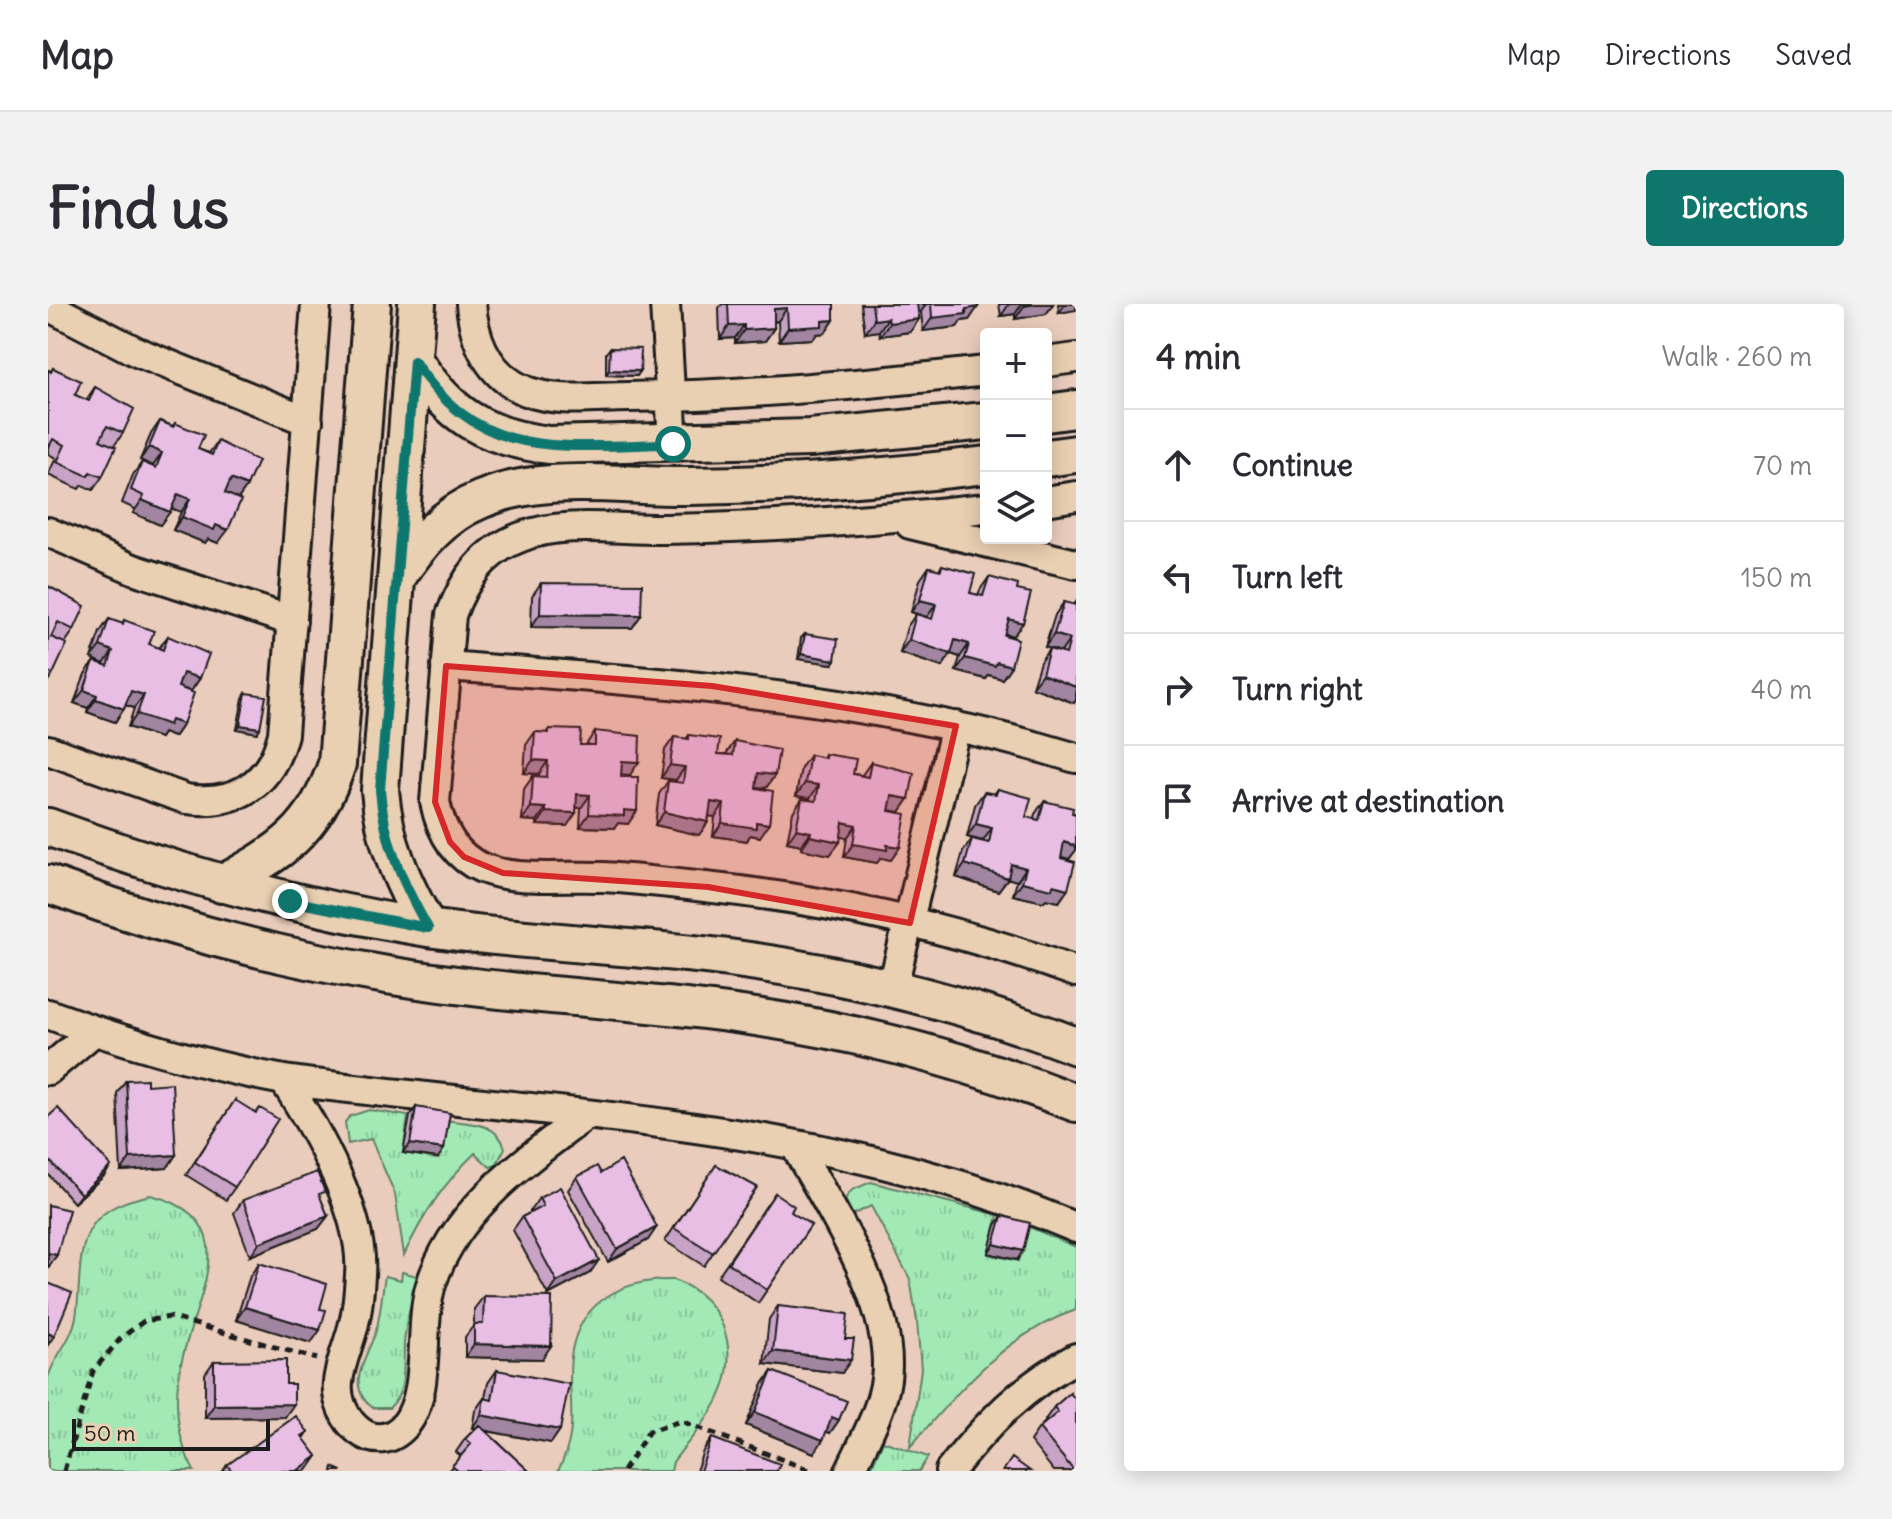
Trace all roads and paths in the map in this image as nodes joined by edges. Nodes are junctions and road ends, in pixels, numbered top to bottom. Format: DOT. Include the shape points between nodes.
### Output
graph roads {
  1 [pos="316,304"];
  2 [pos="372,304"];
  3 [pos="417,304"];
  4 [pos="471,304"];
  5 [pos="665,304"];
  6 [pos="61,308"];
  7 [pos="1076,358"];
  8 [pos="414,361"];
  9 [pos="1052,361"];
  10 [pos="980,372"];
  11 [pos="671,396"];
  12 [pos="1076,409"];
  13 [pos="1052,412"];
  14 [pos="308,421"];
  15 [pos="980,422"];
  16 [pos="673,444"];
  17 [pos="1076,454"];
  18 [pos="1052,457"];
  19 [pos="980,466"];
  20 [pos="1076,496"];
  21 [pos="1052,500"];
  22 [pos="980,509"];
  23 [pos="889,519"];
  24 [pos="48,532"];
  25 [pos="1076,564"];
  26 [pos="397,577"];
  27 [pos="292,621"];
  28 [pos="446,666"];
  29 [pos="956,726"];
  30 [pos="48,750"];
  31 [pos="1076,758"];
  32 [pos="48,827"];
  33 [pos="48,884"];
  34 [pos="222,884"];
  35 [pos="910,923"];
  36 [pos="428,928"];
  37 [pos="598,946"];
  38 [pos="1076,972"];
  39 [pos="892,990"];
  40 [pos="589,999"];
  41 [pos="48,1014"];
  42 [pos="94,1031"];
  43 [pos="1076,1046"];
  44 [pos="48,1070"];
  45 [pos="284,1080"];
  46 [pos="1076,1103"];
  47 [pos="586,1115"];
  48 [pos="795,1145"];
  49 [pos="1076,1228"];
  50 [pos="1076,1358"];
  51 [pos="342,1366"];
  52 [pos="64,1471"];
  53 [pos="623,1471"];
  54 [pos="812,1471"];
  55 [pos="850,1471"];
  56 [pos="950,1471"];
  1 -- 14 [label="street"];
  2 -- 34 [label="street" via="337,764 320,807 299,833 273,856"];
  3 -- 8 [label="street"];
  4 -- 11 [label="street" via="483,355 501,376 525,390 551,398"];
  5 -- 11 [label="street"];
  6 -- 14 [label="street" via="211,384"];
  7 -- 9 [label="street"];
  8 -- 16 [label="street" via="456,413 516,441"];
  8 -- 26 [label="street"];
  10 -- 11 [label="street"];
  11 -- 16 [label="street"];
  12 -- 13 [label="street"];
  14 -- 27 [label="street"];
  15 -- 16 [label="street"];
  17 -- 18 [label="street"];
  19 -- 26 [label="street" via="823,480 690,486 551,483 513,488 445,520"];
  20 -- 21 [label="street"];
  22 -- 23 [label="street"];
  23 -- 25 [label="street"];
  23 -- 28 [label="street" via="549,529 522,536 497,548 461,589 451,615"];
  24 -- 27 [label="street" via="133,569"];
  26 -- 36 [label="street" via="382,815 395,866"];
  27 -- 30 [label="street" via="278,755 250,789 230,799 186,799"];
  28 -- 29 [label="street" via="712,686"];
  28 -- 35 [label="street" via="435,802 450,842 483,868 708,887"];
  29 -- 31 [label="street"];
  29 -- 35 [label="street"];
  32 -- 34 [label="street"];
  33 -- 40 [label="street" via="187,930 287,955 387,975"];
  34 -- 36 [label="street"];
  35 -- 38 [label="street"];
  35 -- 39 [label="street"];
  36 -- 37 [label="street"];
  37 -- 39 [label="street" via="735,959"];
  37 -- 40 [label="street"];
  39 -- 43 [label="street"];
  40 -- 46 [label="street" via="742,1015 840,1033 937,1056"];
  41 -- 42 [label="street"];
  42 -- 44 [label="street"];
  42 -- 45 [label="street"];
  45 -- 47 [label="street"];
  45 -- 51 [label="street" via="305,1112 353,1222 361,1271"];
  47 -- 48 [label="street" via="729,1130"];
  47 -- 51 [label="street" via="496,1188 451,1241 430,1288 416,1405 405,1425 393,1435 376,1437 346,1421 339,1406"];
  48 -- 49 [label="street" via="920,1174"];
  48 -- 55 [label="street" via="872,1290 882,1325 886,1379"];
  50 -- 56 [label="street" via="1025,1390 985,1425"];
  51 -- 52 [label="path" via="170,1317 144,1321 93,1371"];
  53 -- 54 [label="path" via="649,1431 681,1421"];
}
